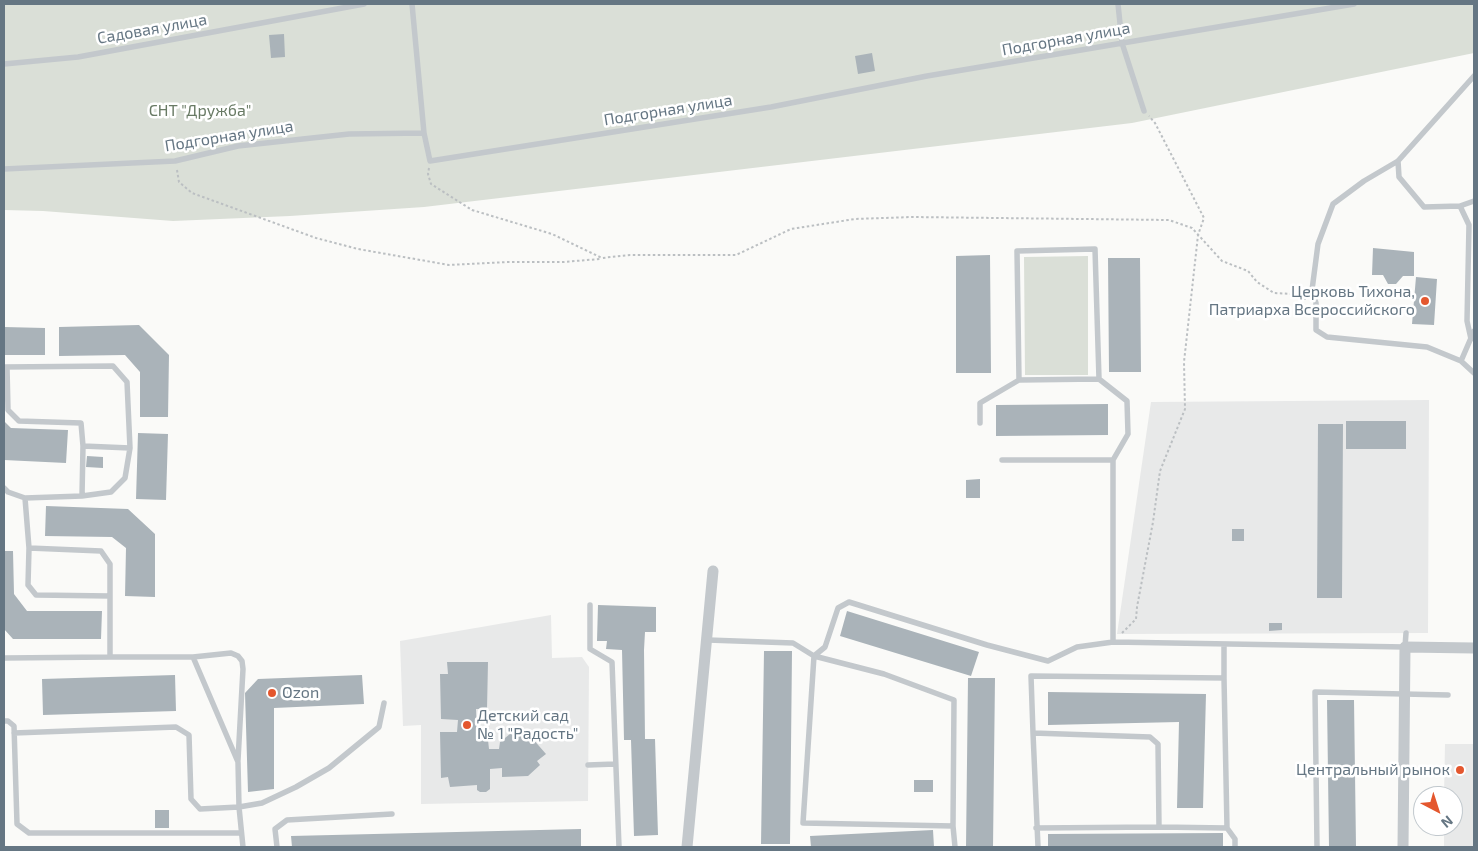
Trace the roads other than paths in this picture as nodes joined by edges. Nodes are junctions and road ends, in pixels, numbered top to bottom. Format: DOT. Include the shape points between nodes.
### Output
graph roads {
  1 [pos="364,4"];
  2 [pos="412,4"];
  3 [pos="1118,4"];
  4 [pos="1354,4"];
  5 [pos="1122,43"];
  6 [pos="4,64"];
  7 [pos="1474,76"];
  8 [pos="1144,111"];
  9 [pos="424,133"];
  10 [pos="1398,162"];
  11 [pos="4,169"];
  12 [pos="1474,201"];
  13 [pos="1460,206"];
  14 [pos="1474,332"];
  15 [pos="1471,339"];
  16 [pos="1461,361"];
  17 [pos="5,367"];
  18 [pos="1474,373"];
  19 [pos="1099,379"];
  20 [pos="1019,380"];
  21 [pos="980,423"];
  22 [pos="83,446"];
  23 [pos="130,448"];
  24 [pos="1002,460"];
  25 [pos="1113,460"];
  26 [pos="4,488"];
  27 [pos="82,496"];
  28 [pos="25,498"];
  29 [pos="29,548"];
  30 [pos="713,571"];
  31 [pos="110,596"];
  32 [pos="590,605"];
  33 [pos="1406,633"];
  34 [pos="708,640"];
  35 [pos="1113,642"];
  36 [pos="1224,645"];
  37 [pos="1405,647"];
  38 [pos="1474,648"];
  39 [pos="814,656"];
  40 [pos="110,657"];
  41 [pos="193,657"];
  42 [pos="4,658"];
  43 [pos="1224,678"];
  44 [pos="1404,694"];
  45 [pos="1448,695"];
  46 [pos="384,703"];
  47 [pos="4,721"];
  48 [pos="1033,732"];
  49 [pos="14,733"];
  50 [pos="238,762"];
  51 [pos="615,764"];
  52 [pos="588,765"];
  53 [pos="239,807"];
  54 [pos="392,814"];
  55 [pos="954,826"];
  56 [pos="1159,826"];
  57 [pos="1036,828"];
  58 [pos="1227,828"];
  59 [pos="241,833"];
  60 [pos="243,847"];
  61 [pos="277,847"];
  62 [pos="618,847"];
  63 [pos="687,847"];
  64 [pos="955,847"];
  65 [pos="1038,847"];
  66 [pos="1235,847"];
  67 [pos="1318,847"];
  68 [pos="1403,847"];
  1 -- 6 [label="lane, Садовая улица" via="78,57"];
  2 -- 9 [label="lane"];
  3 -- 5 [label="lane"];
  4 -- 5 [label="lane, Подгорная улица"];
  5 -- 8 [label="lane"];
  5 -- 9 [label="lane, Подгорная улица" via="927,76 761,109 430,161"];
  7 -- 10 [label="lane"];
  9 -- 11 [label="lane, Подгорная улица" via="348,134 238,146 175,161"];
  10 -- 13 [label="lane" via="1399,177 1424,207"];
  10 -- 16 [label="lane" via="1333,204 1318,244 1312,290 1316,303 1316,330 1327,337 1428,347"];
  12 -- 13 [label="lane"];
  13 -- 15 [label="lane" via="1469,225 1467,321"];
  14 -- 15 [label="lane"];
  15 -- 16 [label="lane"];
  16 -- 18 [label="lane"];
  17 -- 22 [label="lane" via="8,410 19,421 81,423"];
  17 -- 23 [label="lane" via="113,366 127,382"];
  19 -- 20 [label="lane"];
  19 -- 20 [label="lane" via="1096,249 1018,251"];
  19 -- 25 [label="lane" via="1127,401 1128,434"];
  20 -- 21 [label="lane" via="980,403"];
  22 -- 23 [label="lane"];
  22 -- 27 [label="lane"];
  23 -- 27 [label="lane" via="125,478 111,492"];
  24 -- 25 [label="lane"];
  25 -- 35 [label="lane"];
  26 -- 28 [label="lane"];
  27 -- 28 [label="lane"];
  28 -- 29 [label="lane"];
  29 -- 31 [label="lane" via="101,551 110,564"];
  29 -- 31 [label="lane" via="28,585 36,595"];
  30 -- 34 [label="street"];
  31 -- 40 [label="lane"];
  32 -- 51 [label="lane" via="590,649 612,662"];
  33 -- 37 [label="lane"];
  34 -- 39 [label="lane" via="793,643"];
  34 -- 63 [label="street"];
  35 -- 36 [label="lane"];
  35 -- 39 [label="lane" via="1077,647 1048,661 849,602 838,608 825,647"];
  36 -- 37 [label="lane"];
  36 -- 43 [label="lane"];
  37 -- 38 [label="street"];
  37 -- 44 [label="street"];
  39 -- 55 [label="lane" via="884,674 954,700"];
  39 -- 55 [label="lane" via="803,823"];
  40 -- 41 [label="lane"];
  40 -- 42 [label="lane"];
  41 -- 50 [label="lane"];
  41 -- 50 [label="lane" via="232,653 242,660"];
  43 -- 48 [label="lane" via="1031,676"];
  43 -- 58 [label="lane"];
  44 -- 45 [label="lane"];
  44 -- 67 [label="lane" via="1315,692"];
  44 -- 68 [label="street"];
  46 -- 53 [label="lane" via="379,727 329,768 262,803"];
  47 -- 49 [label="lane" via="14,726"];
  48 -- 56 [label="lane" via="1150,737 1158,744"];
  48 -- 57 [label="lane"];
  49 -- 53 [label="lane" via="176,727 189,735 192,799 200,809"];
  49 -- 59 [label="lane" via="17,824 29,833"];
  50 -- 53 [label="lane"];
  51 -- 52 [label="lane"];
  51 -- 62 [label="lane"];
  53 -- 59 [label="lane"];
  54 -- 61 [label="lane" via="286,820 275,829"];
  55 -- 64 [label="lane"];
  56 -- 57 [label="lane"];
  56 -- 58 [label="lane"];
  57 -- 65 [label="lane"];
  58 -- 66 [label="lane" via="1235,839"];
  59 -- 60 [label="lane"];
}
